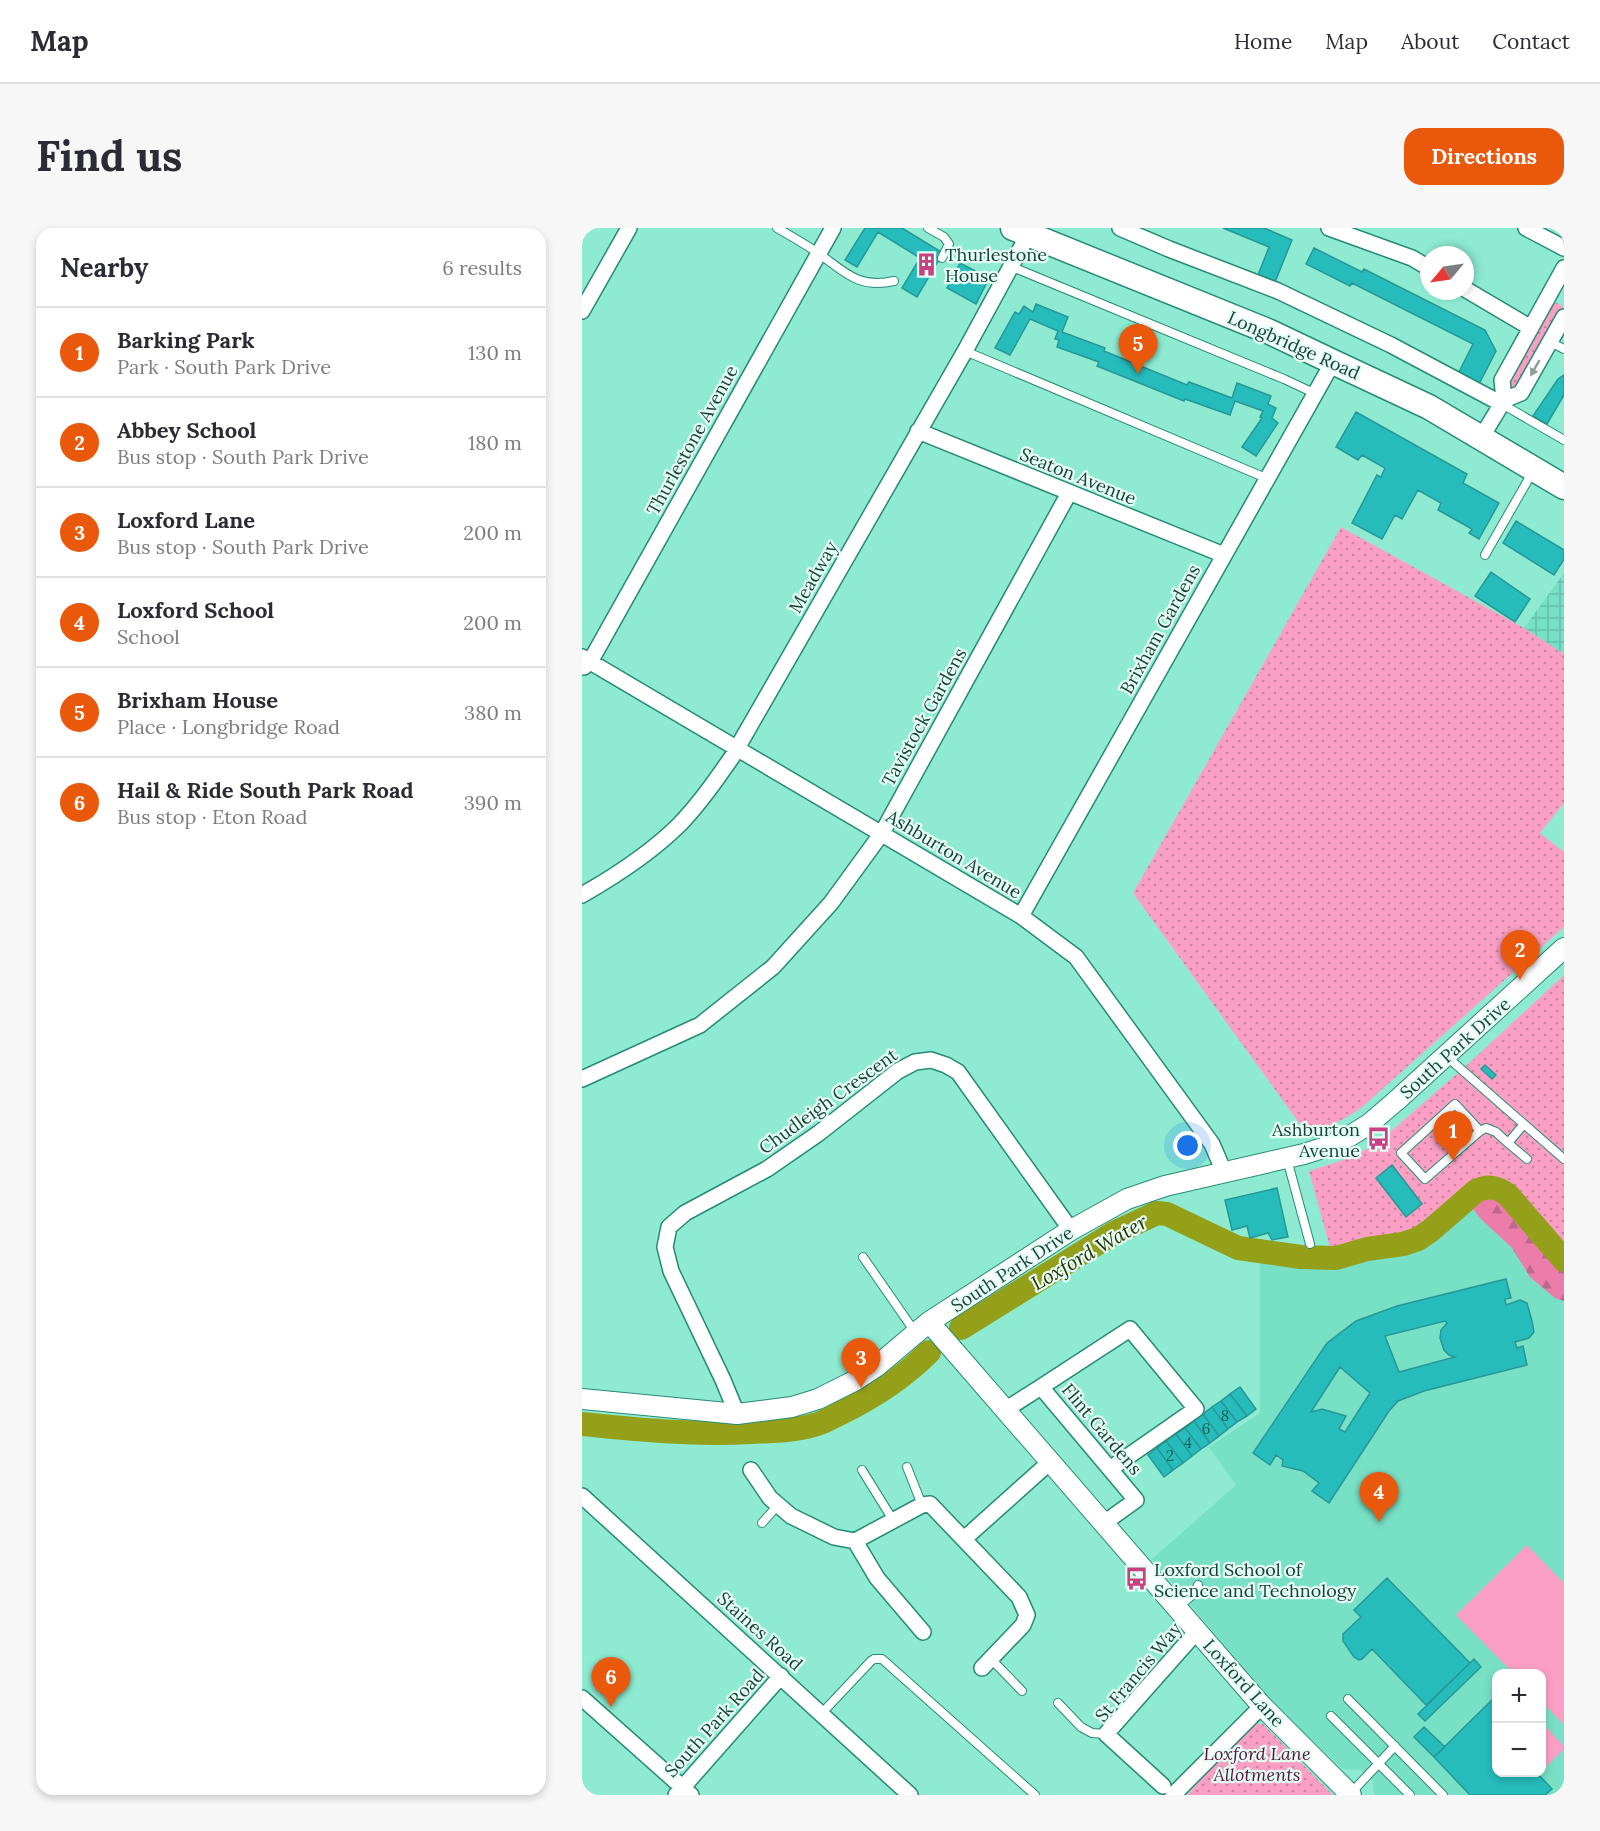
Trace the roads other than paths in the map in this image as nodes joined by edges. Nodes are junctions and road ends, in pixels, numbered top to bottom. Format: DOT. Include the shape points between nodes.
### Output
graph roads {
  1 [pos="629,228"];
  2 [pos="777,228"];
  3 [pos="833,228"];
  4 [pos="928,228"];
  5 [pos="1120,228"];
  6 [pos="1329,228"];
  7 [pos="1526,228"];
  8 [pos="1020,232"];
  9 [pos="1564,248"];
  10 [pos="819,253"];
  11 [pos="942,258"];
  12 [pos="1420,263"];
  13 [pos="1010,266"];
  14 [pos="1564,268"];
  15 [pos="894,281"];
  16 [pos="1474,295"];
  17 [pos="582,311"];
  18 [pos="1564,317"];
  19 [pos="1531,328"];
  20 [pos="1557,345"];
  21 [pos="965,351"];
  22 [pos="1332,362"];
  23 [pos="1316,394"];
  24 [pos="1503,402"];
  25 [pos="918,431"];
  26 [pos="1481,438"];
  27 [pos="1564,440"];
  28 [pos="1534,469"];
  29 [pos="1266,478"];
  30 [pos="1564,487"];
  31 [pos="1069,493"];
  32 [pos="1224,555"];
  33 [pos="1485,555"];
  34 [pos="585,663"];
  35 [pos="738,748"];
  36 [pos="882,834"];
  37 [pos="582,895"];
  38 [pos="1021,916"];
  39 [pos="1564,948"];
  40 [pos="1446,1056"];
  41 [pos="582,1079"];
  42 [pos="1524,1124"];
  43 [pos="1480,1131"];
  44 [pos="1508,1143"];
  45 [pos="1287,1158"];
  46 [pos="1527,1159"];
  47 [pos="1564,1159"];
  48 [pos="1224,1172"];
  49 [pos="1071,1230"];
  50 [pos="1310,1244"];
  51 [pos="862,1257"];
  52 [pos="923,1327"];
  53 [pos="1041,1387"];
  54 [pos="582,1399"];
  55 [pos="1005,1410"];
  56 [pos="737,1414"];
  57 [pos="1050,1461"];
  58 [pos="907,1467"];
  59 [pos="1110,1469"];
  60 [pos="751,1470"];
  61 [pos="862,1470"];
  62 [pos="582,1496"];
  63 [pos="778,1505"];
  64 [pos="922,1505"];
  65 [pos="893,1520"];
  66 [pos="762,1523"];
  67 [pos="1104,1523"];
  68 [pos="964,1539"];
  69 [pos="855,1541"];
  70 [pos="1198,1586"];
  71 [pos="1178,1607"];
  72 [pos="1198,1630"];
  73 [pos="923,1632"];
  74 [pos="986,1664"];
  75 [pos="781,1676"];
  76 [pos="1022,1690"];
  77 [pos="582,1698"];
  78 [pos="1348,1699"];
  79 [pos="1058,1703"];
  80 [pos="1262,1706"];
  81 [pos="820,1714"];
  82 [pos="1331,1716"];
  83 [pos="1106,1734"];
  84 [pos="1395,1746"];
  85 [pos="1378,1763"];
  86 [pos="1168,1791"];
  87 [pos="683,1793"];
  88 [pos="910,1795"];
  89 [pos="1035,1795"];
  90 [pos="1350,1795"];
  91 [pos="1410,1795"];
  92 [pos="1443,1795"];
  1 -- 17 [label="street"];
  2 -- 10 [label="lane"];
  3 -- 10 [label="street, Thurlestone Avenue"];
  4 -- 11 [label="lane" via="948,240"];
  5 -- 24 [label="street" via="1278,291"];
  6 -- 12 [label="street"];
  7 -- 9 [label="street"];
  8 -- 13 [label="street, Meadway"];
  8 -- 22 [label="main road, Longbridge Road" via="1259,328"];
  10 -- 15 [label="lane" via="843,273 860,280 880,284"];
  10 -- 34 [label="street, Thurlestone Avenue"];
  13 -- 21 [label="street, Meadway"];
  13 -- 23 [label="lane"];
  14 -- 19 [label="street"];
  16 -- 19 [label="street"];
  18 -- 20 [label="street"];
  19 -- 24 [label="street" via="1502,380"];
  20 -- 24 [label="street, one-way" via="1521,393"];
  21 -- 25 [label="street, Meadway"];
  21 -- 29 [label="lane"];
  22 -- 23 [label="street, Brixham Gardens"];
  22 -- 26 [label="main road, Longbridge Road" via="1429,407"];
  23 -- 29 [label="street, Brixham Gardens"];
  24 -- 26 [label="street"];
  24 -- 27 [label="lane"];
  25 -- 31 [label="street, Seaton Avenue"];
  25 -- 35 [label="street, Meadway"];
  26 -- 28 [label="main road, Longbridge Road"];
  28 -- 30 [label="main road, Longbridge Road"];
  28 -- 33 [label="lane"];
  29 -- 32 [label="street, Brixham Gardens"];
  31 -- 32 [label="street, Seaton Avenue"];
  31 -- 36 [label="street, Tavistock Gardens"];
  32 -- 38 [label="street, Brixham Gardens"];
  34 -- 35 [label="street, Ashburton Avenue"];
  35 -- 36 [label="street, Ashburton Avenue"];
  35 -- 37 [label="street, Meadway" via="710,790 680,824 618,874"];
  36 -- 38 [label="street, Ashburton Avenue"];
  36 -- 41 [label="street, Tavistock Gardens" via="831,903 773,967 700,1025"];
  38 -- 48 [label="street, Ashburton Avenue" via="1076,957 1212,1144"];
  39 -- 40 [label="street, South Park Drive"];
  40 -- 42 [label="lane"];
  40 -- 45 [label="street, South Park Drive" via="1369,1124 1329,1146"];
  42 -- 44 [label="lane"];
  42 -- 47 [label="lane"];
  43 -- 43 [label="lane" via="1425,1179 1401,1153 1455,1104"];
  43 -- 44 [label="lane" via="1486,1128 1496,1132"];
  44 -- 46 [label="lane"];
  45 -- 48 [label="street, South Park Drive"];
  45 -- 50 [label="lane"];
  48 -- 49 [label="street, South Park Drive" via="1126,1199"];
  49 -- 52 [label="street, South Park Drive"];
  49 -- 56 [label="street, Chudleigh Crescent" via="958,1072 931,1060 915,1062 898,1071 767,1169 685,1213 669,1227 665,1247 671,1271"];
  51 -- 52 [label="lane"];
  52 -- 55 [label="street, Loxford Lane" via="945,1342"];
  52 -- 56 [label="street, South Park Drive" via="877,1366 818,1399 792,1407"];
  53 -- 55 [label="street, Flint Gardens"];
  53 -- 59 [label="street, Flint Gardens"];
  53 -- 59 [label="street" via="1130,1329 1196,1409"];
  54 -- 56 [label="street, South Park Drive"];
  55 -- 57 [label="street, Loxford Lane"];
  57 -- 67 [label="street, Loxford Lane"];
  57 -- 68 [label="street"];
  58 -- 64 [label="lane"];
  59 -- 67 [label="street, Flint Gardens" via="1136,1500"];
  60 -- 63 [label="street"];
  61 -- 65 [label="lane"];
  62 -- 75 [label="street, Staines Road"];
  63 -- 66 [label="lane"];
  63 -- 69 [label="street" via="791,1516 834,1537"];
  64 -- 65 [label="street"];
  64 -- 68 [label="street" via="930,1504"];
  65 -- 69 [label="street"];
  67 -- 71 [label="street, Loxford Lane"];
  68 -- 74 [label="street" via="1019,1597 1028,1615"];
  69 -- 73 [label="street" via="877,1578"];
  70 -- 71 [label="lane"];
  71 -- 72 [label="street, Loxford Lane"];
  72 -- 80 [label="street, Loxford Lane"];
  72 -- 83 [label="street, St Francis Way"];
  74 -- 76 [label="lane"];
  75 -- 81 [label="street, Staines Road"];
  75 -- 87 [label="street, South Park Road"];
  77 -- 87 [label="street"];
  78 -- 84 [label="lane"];
  79 -- 83 [label="lane" via="1086,1730"];
  80 -- 86 [label="street"];
  80 -- 90 [label="street, Loxford Lane"];
  81 -- 88 [label="street, Staines Road"];
  81 -- 89 [label="lane" via="871,1661 882,1659"];
  82 -- 85 [label="lane"];
  83 -- 86 [label="street, St Francis Way"];
  84 -- 85 [label="lane"];
  84 -- 92 [label="lane"];
  85 -- 90 [label="lane"];
  85 -- 91 [label="lane"];
}
